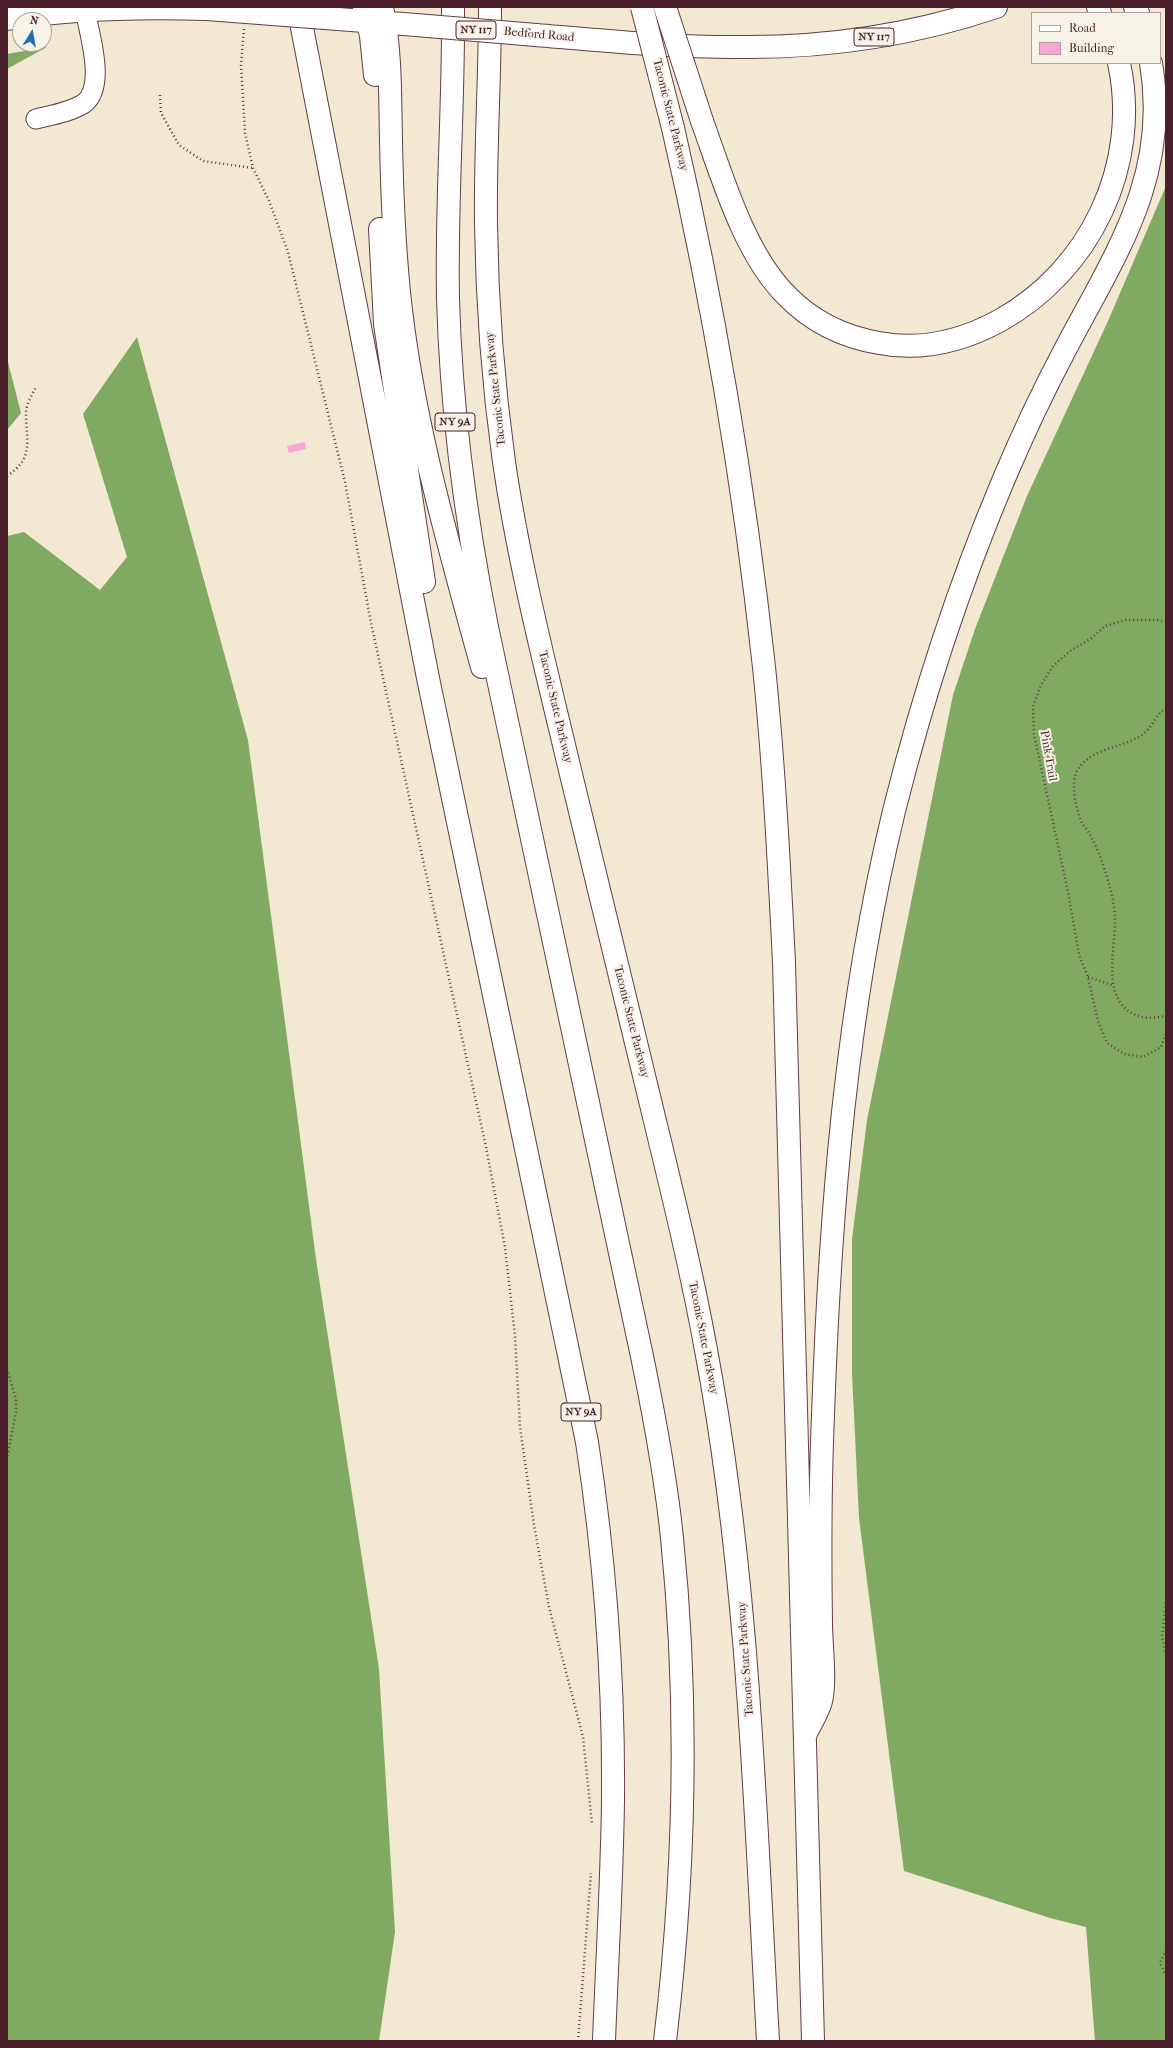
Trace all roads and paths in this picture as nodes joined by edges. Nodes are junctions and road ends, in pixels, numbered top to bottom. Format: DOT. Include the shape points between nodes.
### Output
graph roads {
  1 [pos="298,7"];
  2 [pos="454,7"];
  3 [pos="490,7"];
  4 [pos="642,7"];
  5 [pos="665,7"];
  6 [pos="996,7"];
  7 [pos="86,10"];
  8 [pos="375,14"];
  9 [pos="7,19"];
  10 [pos="245,21"];
  11 [pos="1119,64"];
  12 [pos="1151,64"];
  13 [pos="160,95"];
  14 [pos="36,118"];
  15 [pos="253,168"];
  16 [pos="36,387"];
  17 [pos="7,476"];
  18 [pos="1166,622"];
  19 [pos="1166,708"];
  20 [pos="452,795"];
  21 [pos="532,831"];
  22 [pos="1088,977"];
  23 [pos="1112,985"];
  24 [pos="1166,1016"];
  25 [pos="1166,1034"];
  26 [pos="7,1369"];
  27 [pos="7,1458"];
  28 [pos="1166,1603"];
  29 [pos="1166,1654"];
  30 [pos="804,1738"];
  31 [pos="592,1826"];
  32 [pos="591,1871"];
  33 [pos="1166,1950"];
  34 [pos="1166,1975"];
  35 [pos="578,2041"];
  36 [pos="604,2041"];
  37 [pos="665,2041"];
  38 [pos="768,2041"];
  39 [pos="813,2041"];
  1 -- 20 [label="main road, NY 9A"];
  2 -- 21 [label="main road, NY 9A" via="448,296 450,359 458,448 475,566"];
  3 -- 38 [label="main road, Taconic State Parkway" via="486,172 487,259 490,339 502,452 535,623 677,1212 715,1400 734,1531 745,1636"];
  4 -- 30 [label="main road, Taconic State Parkway, bridge" via="674,128 702,258 733,433 752,562 770,734 784,970"];
  5 -- 11 [label="main road, bridge" via="702,121 750,242 765,270 786,295 810,315 853,337 901,346 934,344 979,331 1023,306 1061,273 1083,245 1107,199 1121,153 1125,107"];
  6 -- 8 [label="main road, Bedford Road / NY 117, bridge" via="894,34 805,45 748,47 689,46 416,25"];
  7 -- 8 [label="main road, Bedford Road / NY 117, bridge" via="207,9 325,18"];
  7 -- 9 [label="main road, Bedford Road / NY 117"];
  7 -- 14 [label="lane" via="96,74 91,94 84,103 76,107"];
  8 -- 20 [label="main road" via="374,70 385,324 428,604"];
  8 -- 21 [label="main road" via="388,55 394,242 417,411 441,516 482,668"];
  10 -- 15 [label="path" via="241,65 242,94 245,133"];
  12 -- 30 [label="main road" via="1155,123 1152,156 1143,191 1116,253 1032,415 976,548 920,714 880,876 855,1022 836,1189 822,1423 821,1700"];
  13 -- 15 [label="path" via="161,113 179,145 202,161"];
  15 -- 31 [label="path" via="270,201 288,252 342,467 371,623 486,1148 505,1247 515,1336 520,1427 534,1525 549,1607 583,1737"];
  16 -- 17 [label="path" via="25,412 28,444 24,460 18,469"];
  18 -- 22 [label="path, Pink Trail" via="1126,620 1105,626 1052,666 1033,707 1034,734 1043,783 1068,892 1079,955"];
  19 -- 23 [label="path, Pink Trail" via="1145,733 1085,760 1077,772 1073,788 1082,822 1092,837 1111,889 1115,921"];
  20 -- 36 [label="main road, NY 9A" via="586,1435 596,1499 607,1620 613,1739 612,1861"];
  21 -- 37 [label="main road, NY 9A" via="649,1391 665,1478 672,1537 681,1657 683,1772 679,1883"];
  22 -- 23 [label="path"];
  22 -- 25 [label="path, Pink Trail" via="1098,1022 1108,1043 1124,1054 1143,1057 1161,1046"];
  23 -- 24 [label="path, Pink Trail" via="1120,1001 1129,1011 1142,1017"];
  26 -- 27 [label="path" via="16,1399"];
  28 -- 29 [label="path" via="1162,1636"];
  30 -- 39 [label="main road, Taconic State Parkway"];
  32 -- 35 [label="path"];
  33 -- 34 [label="path" via="1160,1964"];
}
